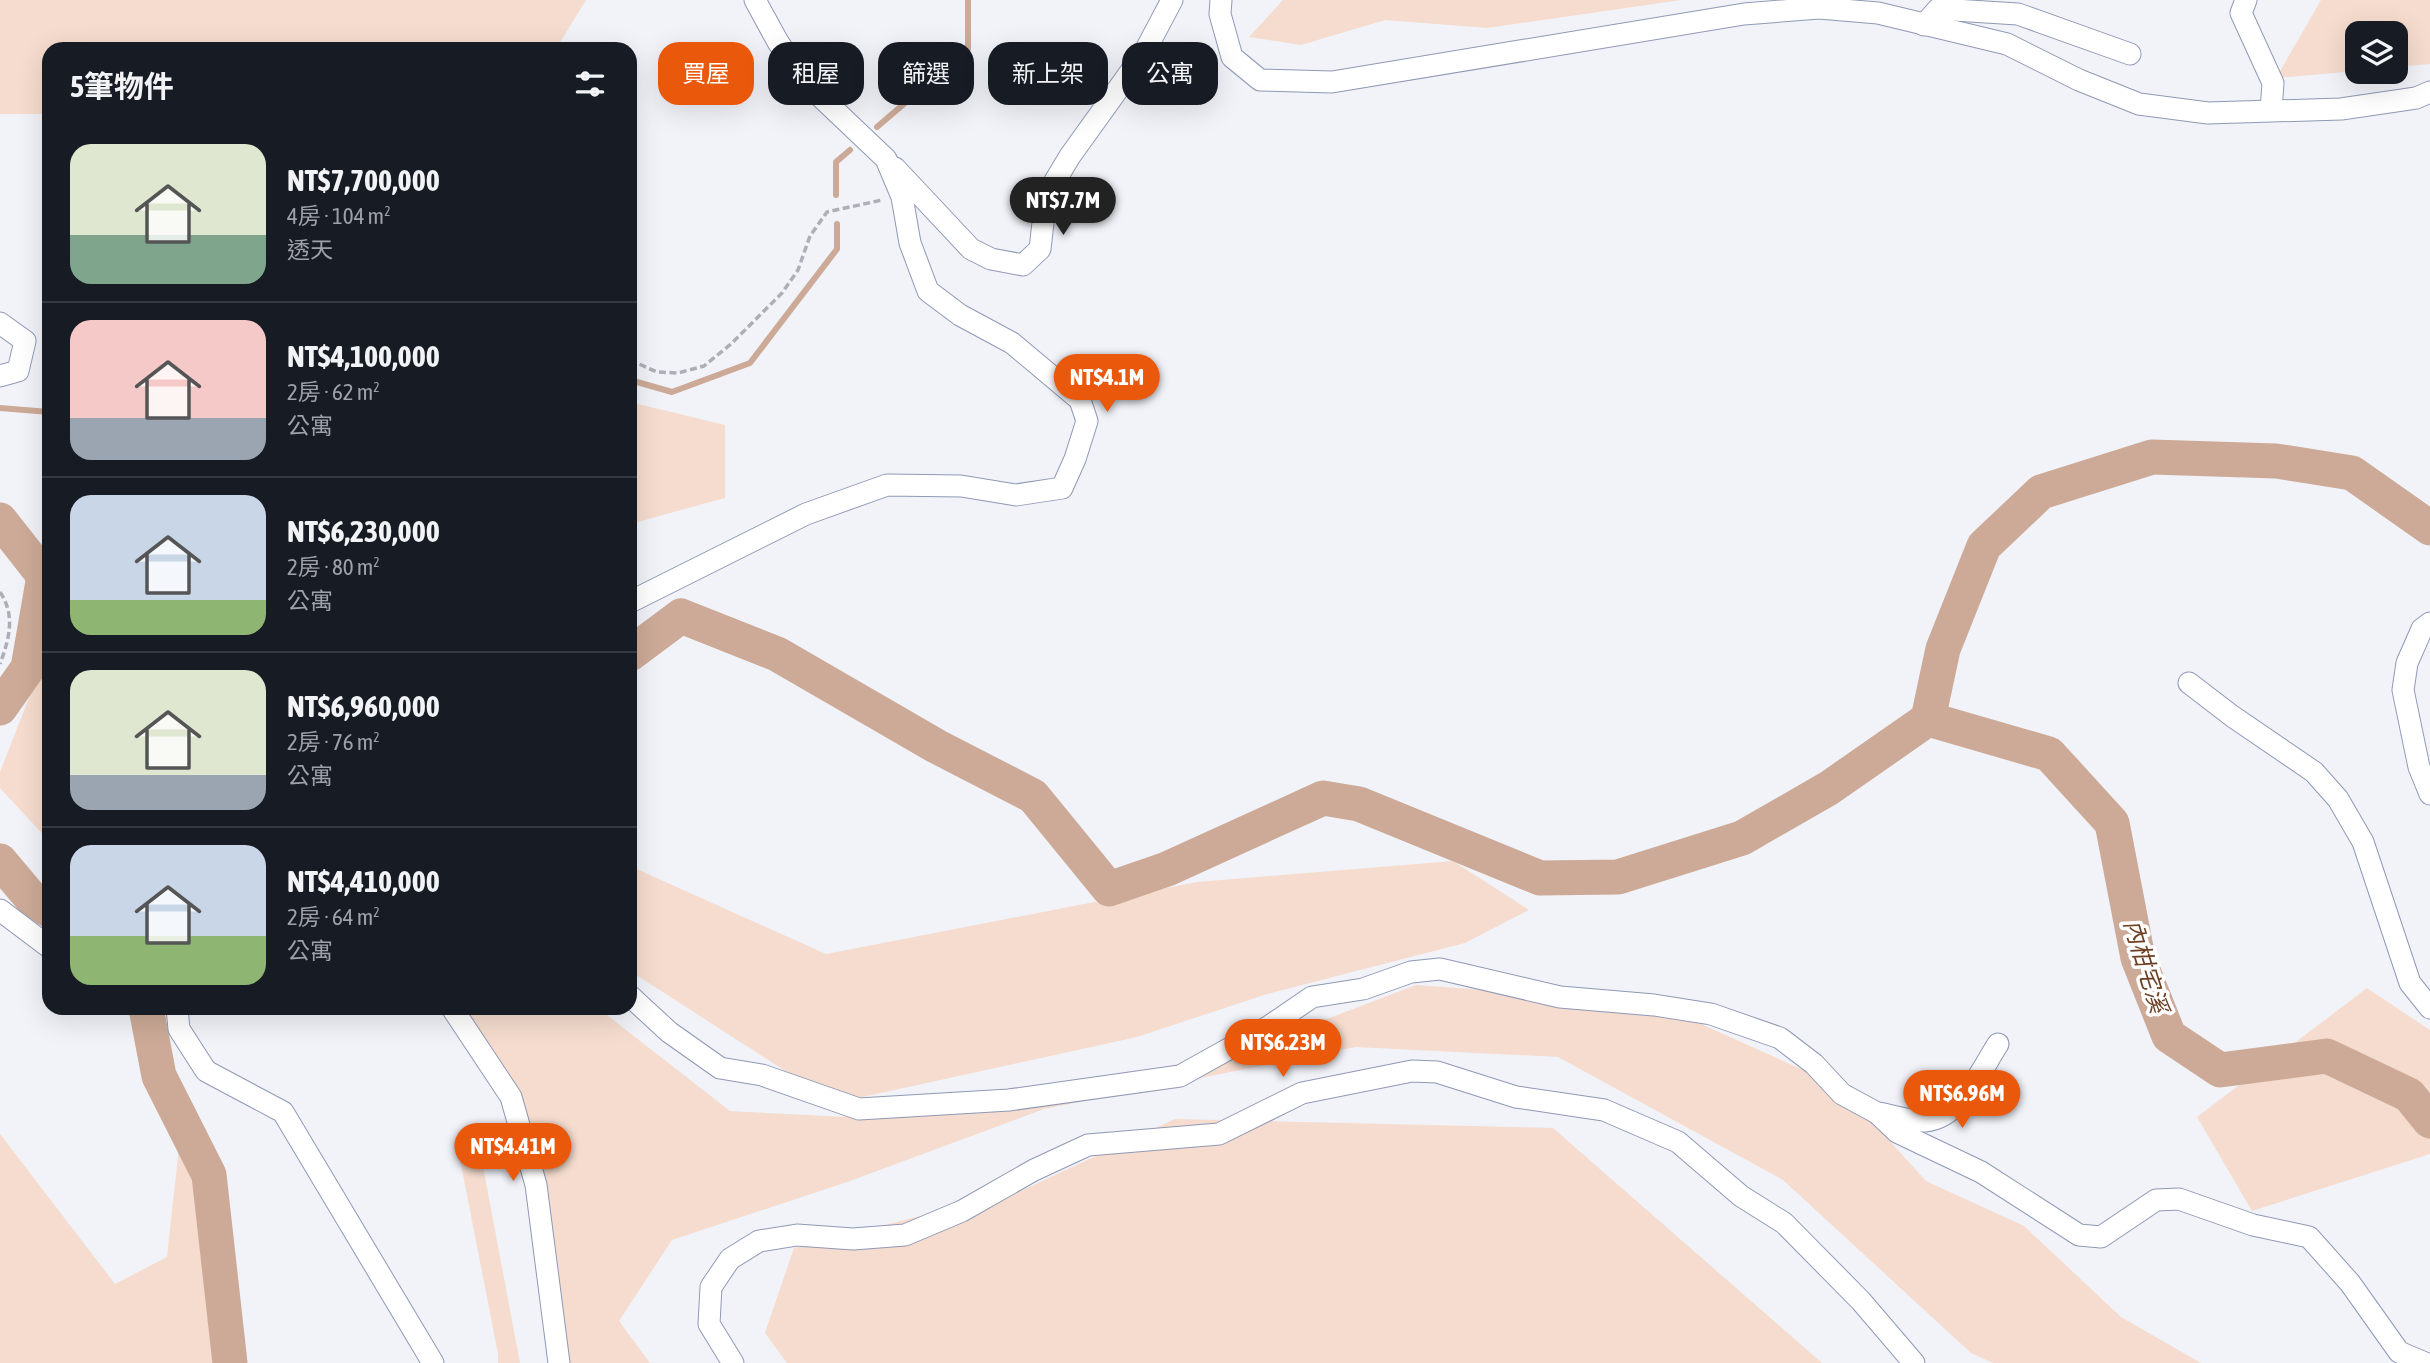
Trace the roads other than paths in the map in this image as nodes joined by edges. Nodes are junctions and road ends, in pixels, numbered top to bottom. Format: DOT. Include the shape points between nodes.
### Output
graph roads {
  1 [pos="755,0"];
  2 [pos="1172,0"];
  3 [pos="1221,0"];
  4 [pos="2246,0"];
  5 [pos="1924,25"];
  6 [pos="2130,54"];
  7 [pos="2430,92"];
  8 [pos="2271,110"];
  9 [pos="886,159"];
  10 [pos="0,323"];
  11 [pos="0,376"];
  12 [pos="637,598"];
  13 [pos="2430,623"];
  14 [pos="2189,682"];
  15 [pos="2430,794"];
  16 [pos="0,910"];
  17 [pos="42,942"];
  18 [pos="637,1002"];
  19 [pos="2430,1007"];
  20 [pos="178,1015"];
  21 [pos="457,1015"];
  22 [pos="1998,1044"];
  23 [pos="1877,1113"];
  24 [pos="433,1363"];
  25 [pos="559,1363"];
  26 [pos="733,1363"];
  27 [pos="1914,1363"];
  28 [pos="2425,1363"];
  1 -- 9 [label="street" via="806,83"];
  2 -- 9 [label="street" via="1144,53 1046,197 1040,249 1024,265 991,260 971,248"];
  3 -- 5 [label="street" via="1220,14 1232,57 1261,80 1288,82 1332,82 1744,14 1819,8 1878,13"];
  4 -- 8 [label="street" via="2241,13 2273,83"];
  5 -- 6 [label="street" via="1938,9 2018,15"];
  5 -- 8 [label="street" via="2007,44 2139,104 2208,113"];
  7 -- 8 [label="street" via="2341,109"];
  9 -- 12 [label="street" via="902,197 910,243 928,291 960,315 1012,343 1080,400 1087,421 1062,488 1016,495 961,486 887,485 806,514"];
  10 -- 11 [label="street" via="25,341 18,371"];
  13 -- 15 [label="street" via="2422,629 2407,663 2403,691 2419,767"];
  14 -- 19 [label="street" via="2314,772 2338,799 2363,842 2410,983"];
  16 -- 17 [label="street"];
  18 -- 23 [label="street" via="720,1068 762,1075 859,1109 1009,1100 1180,1076 1312,997 1440,969 1560,997 1711,1014 1780,1038 1842,1094"];
  20 -- 24 [label="street" via="179,1029 206,1071 283,1112"];
  21 -- 25 [label="street" via="510,1097 536,1185"];
  22 -- 23 [label="street" via="1950,1113 1925,1121"];
  23 -- 28 [label="street" via="1897,1132 1981,1172 2079,1235 2101,1237 2156,1200 2179,1199 2253,1225 2309,1237 2350,1283 2399,1352"];
  26 -- 27 [label="street" via="709,1324 710,1287 730,1259 759,1241 797,1235 853,1239 905,1235 1088,1145 1219,1134 1302,1093 1412,1071 1437,1072 1516,1097 1604,1110 1678,1142 1741,1195 1784,1223"];
}
